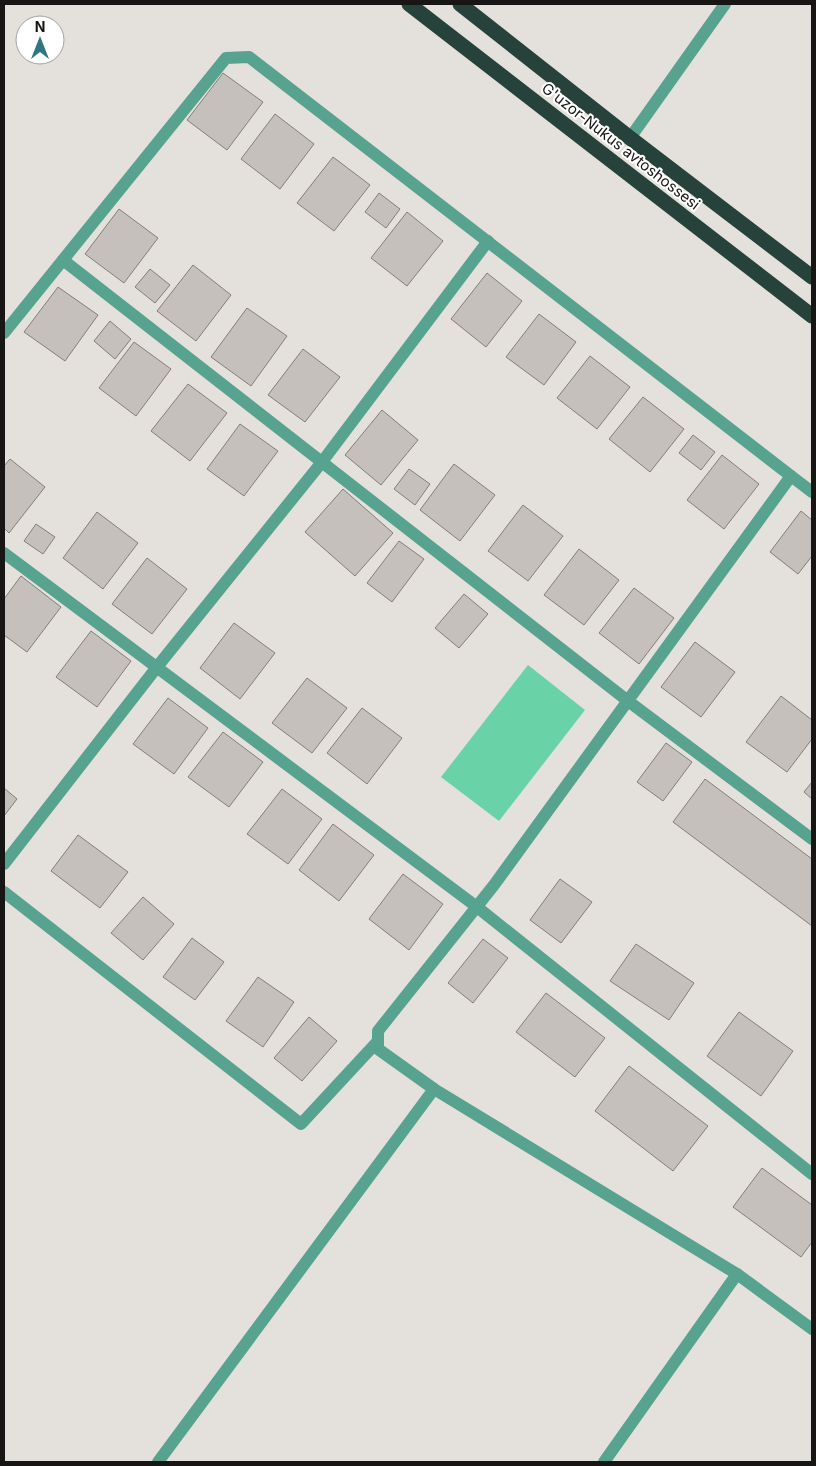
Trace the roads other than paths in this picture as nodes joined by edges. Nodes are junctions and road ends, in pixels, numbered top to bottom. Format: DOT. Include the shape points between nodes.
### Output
graph roads {
  1 [pos="409,4"];
  2 [pos="460,4"];
  3 [pos="725,4"];
  4 [pos="630,138"];
  5 [pos="488,241"];
  6 [pos="63,260"];
  7 [pos="812,276"];
  8 [pos="812,316"];
  9 [pos="4,333"];
  10 [pos="322,462"];
  11 [pos="791,476"];
  12 [pos="812,492"];
  13 [pos="4,553"];
  14 [pos="157,667"];
  15 [pos="628,701"];
  16 [pos="812,839"];
  17 [pos="4,864"];
  18 [pos="4,892"];
  19 [pos="477,907"];
  20 [pos="378,1041"];
  21 [pos="434,1089"];
  22 [pos="812,1174"];
  23 [pos="737,1274"];
  24 [pos="812,1329"];
  25 [pos="158,1462"];
  26 [pos="604,1462"];
  1 -- 8 [label="highway, G'uzor-Nukus avtoshossesi"];
  2 -- 4 [label="highway, G'uzor-Nukus avtoshossesi"];
  3 -- 4 [label="lane"];
  4 -- 7 [label="highway, G'uzor-Nukus avtoshossesi"];
  5 -- 6 [label="lane" via="249,57 226,58"];
  5 -- 10 [label="lane"];
  5 -- 11 [label="lane"];
  6 -- 9 [label="lane"];
  6 -- 10 [label="lane"];
  10 -- 14 [label="lane"];
  10 -- 15 [label="lane"];
  11 -- 12 [label="lane"];
  11 -- 15 [label="lane"];
  13 -- 14 [label="lane"];
  14 -- 17 [label="lane"];
  14 -- 19 [label="lane"];
  15 -- 16 [label="lane"];
  15 -- 19 [label="lane"];
  18 -- 20 [label="lane" via="301,1124"];
  19 -- 20 [label="lane" via="378,1031"];
  19 -- 22 [label="lane"];
  20 -- 21 [label="lane" via="378,1049"];
  21 -- 23 [label="lane"];
  21 -- 25 [label="lane"];
  23 -- 24 [label="lane"];
  23 -- 26 [label="lane"];
}
